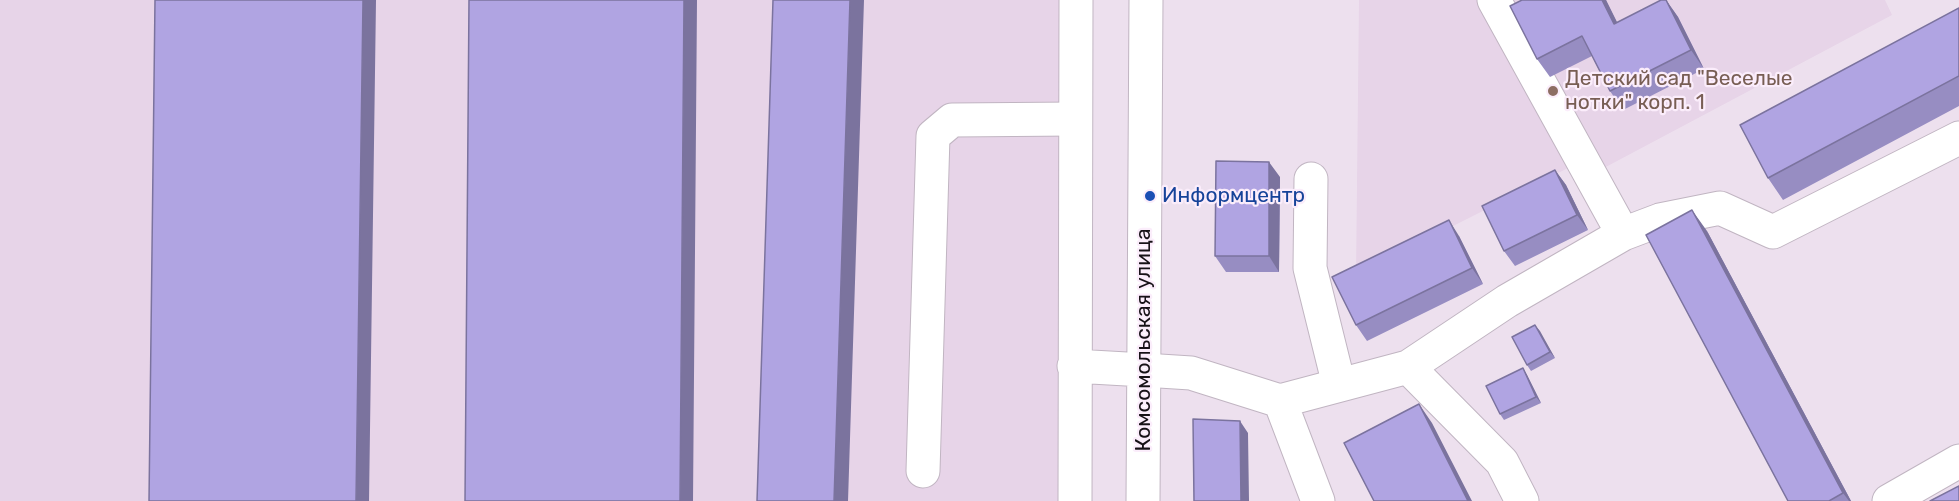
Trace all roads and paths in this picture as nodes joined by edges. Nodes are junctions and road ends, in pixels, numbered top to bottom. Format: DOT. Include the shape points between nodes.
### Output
graph roads {
  1 [pos="1076,0"];
  2 [pos="1146,0"];
  3 [pos="1494,0"];
  4 [pos="1075,119"];
  5 [pos="1959,138"];
  6 [pos="1311,179"];
  7 [pos="1623,234"];
  8 [pos="1074,366"];
  9 [pos="1408,367"];
  10 [pos="1144,370"];
  11 [pos="1339,386"];
  12 [pos="1280,401"];
  13 [pos="1959,461"];
  14 [pos="923,471"];
  15 [pos="1075,501"];
  16 [pos="1143,501"];
  17 [pos="1318,501"];
  18 [pos="1522,501"];
  19 [pos="1889,501"];
  1 -- 4 [label="main road"];
  2 -- 10 [label="main road, Комсомольская улица"];
  3 -- 7 [label="main road"];
  4 -- 8 [label="main road"];
  4 -- 14 [label="main road" via="952,120 933,136"];
  5 -- 7 [label="main road" via="1773,232 1720,208 1659,220"];
  6 -- 11 [label="main road" via="1310,268"];
  7 -- 9 [label="main road" via="1507,301"];
  8 -- 10 [label="main road"];
  8 -- 15 [label="main road"];
  9 -- 11 [label="main road"];
  9 -- 18 [label="main road" via="1502,462"];
  10 -- 12 [label="main road" via="1191,373"];
  10 -- 16 [label="main road, Комсомольская улица"];
  11 -- 12 [label="main road"];
  12 -- 17 [label="main road"];
  13 -- 19 [label="main road"];
}
